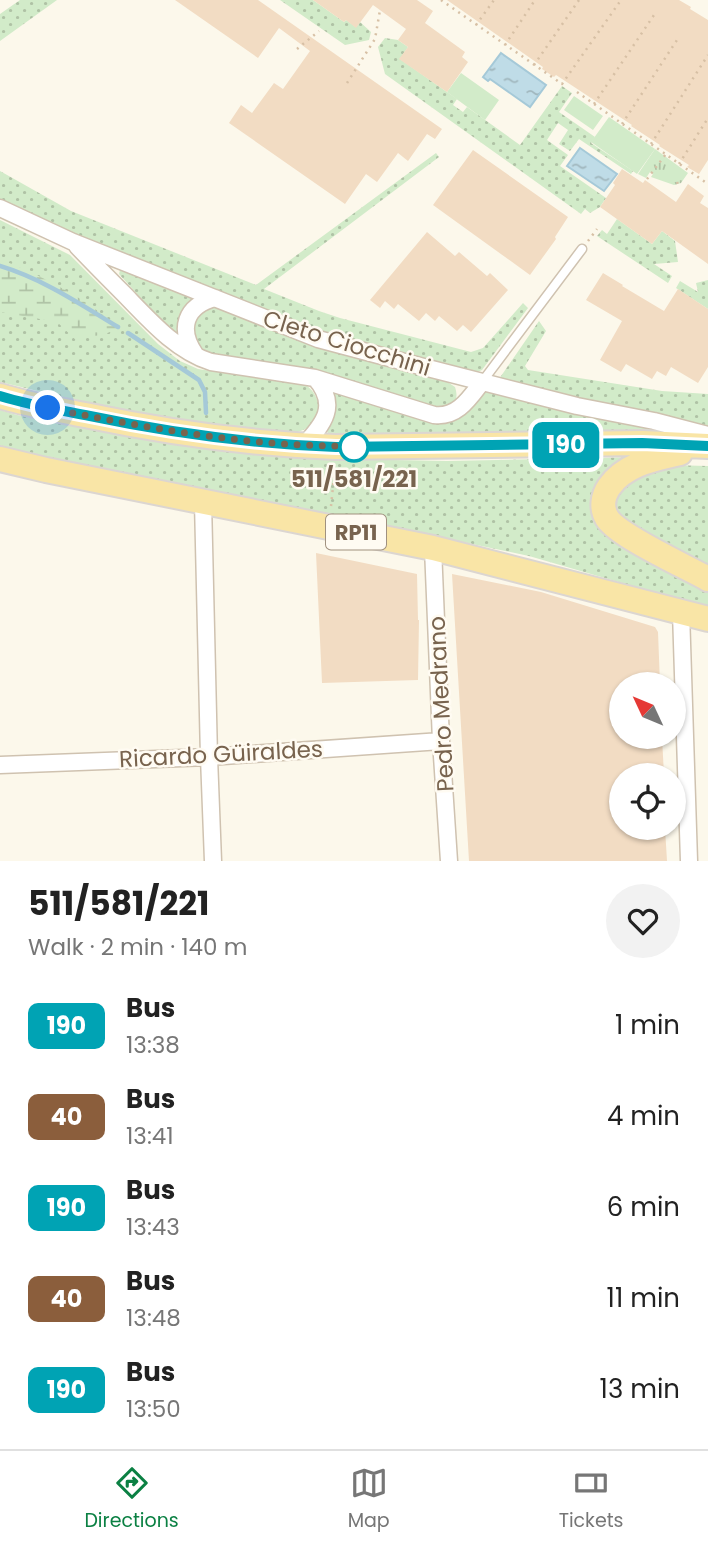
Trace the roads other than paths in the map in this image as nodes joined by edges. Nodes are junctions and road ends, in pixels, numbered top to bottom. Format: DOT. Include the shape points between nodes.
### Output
graph roads {
  1 [pos="0,208"];
  2 [pos="73,242"];
  3 [pos="582,249"];
  4 [pos="215,298"];
  5 [pos="199,358"];
  6 [pos="315,378"];
  7 [pos="482,383"];
  8 [pos="0,396"];
  9 [pos="708,435"];
  10 [pos="303,446"];
  11 [pos="708,447"];
  12 [pos="0,459"];
  13 [pos="203,502"];
  14 [pos="433,548"];
  15 [pos="708,579"];
  16 [pos="681,612"];
  17 [pos="708,619"];
  18 [pos="441,741"];
  19 [pos="209,757"];
  20 [pos="0,765"];
  21 [pos="213,861"];
  22 [pos="449,861"];
  23 [pos="689,861"];
  1 -- 2 [label="street, Cleto Ciocchini"];
  2 -- 4 [label="street, Cleto Ciocchini"];
  2 -- 5 [label="street" via="155,326"];
  3 -- 7 [label="lane"];
  4 -- 5 [label="street" via="198,304 187,319 187,341"];
  4 -- 7 [label="street, Cleto Ciocchini" via="318,339"];
  5 -- 6 [label="street"];
  6 -- 7 [label="street" via="442,416 457,411"];
  6 -- 10 [label="street" via="328,405 318,429"];
  7 -- 9 [label="street, Cleto Ciocchini"];
  8 -- 10 [label="main road" via="199,436"];
  10 -- 11 [label="main road" via="642,443"];
  11 -- 15 [label="main road" via="626,470 610,485 603,500 607,517 620,531"];
  12 -- 13 [label="main road, RP11"];
  13 -- 14 [label="main road, RP11"];
  13 -- 19 [label="street"];
  14 -- 16 [label="main road, RP11"];
  14 -- 18 [label="street, Pedro Medrano"];
  16 -- 17 [label="main road, RP11"];
  16 -- 23 [label="street"];
  18 -- 19 [label="street, Ricardo Güiraldes"];
  18 -- 22 [label="street, Pedro Medrano"];
  19 -- 20 [label="street, Ricardo Güiraldes"];
  19 -- 21 [label="street"];
}
